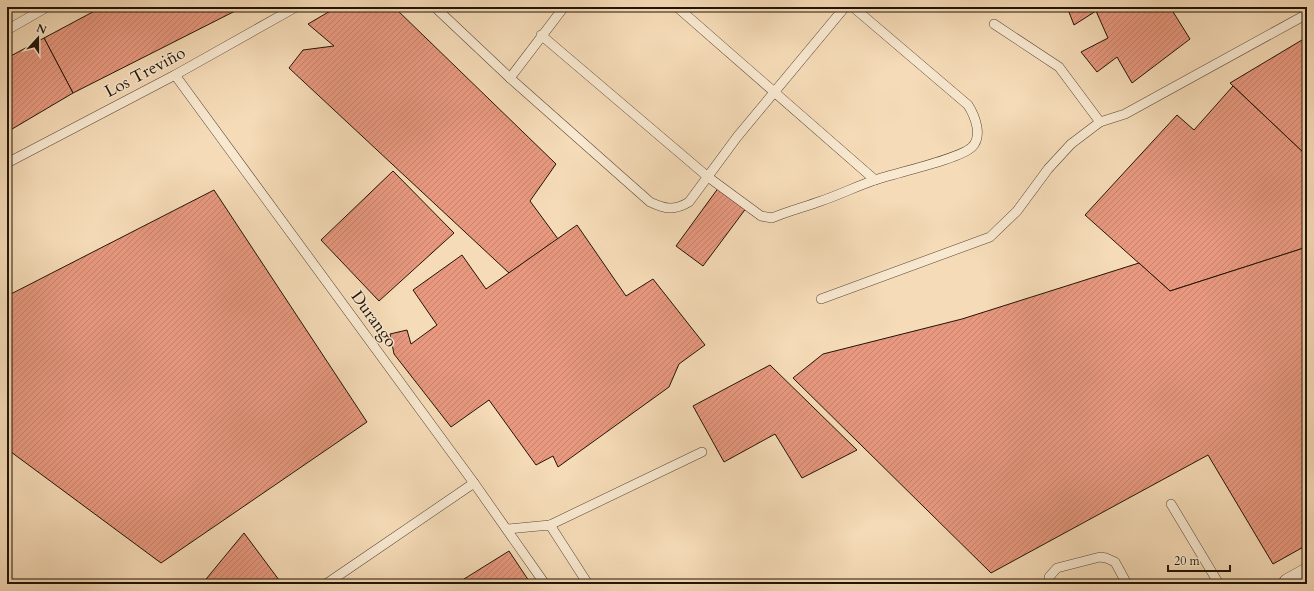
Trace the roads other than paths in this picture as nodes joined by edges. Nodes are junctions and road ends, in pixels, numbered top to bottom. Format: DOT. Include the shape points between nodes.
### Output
graph roads {
  1 [pos="47,7"];
  2 [pos="296,7"];
  3 [pos="564,7"];
  4 [pos="677,7"];
  5 [pos="845,7"];
  6 [pos="853,7"];
  7 [pos="438,10"];
  8 [pos="1307,14"];
  9 [pos="994,24"];
  10 [pos="7,30"];
  11 [pos="542,35"];
  12 [pos="175,75"];
  13 [pos="510,78"];
  14 [pos="774,92"];
  15 [pos="1100,122"];
  16 [pos="7,163"];
  17 [pos="708,177"];
  18 [pos="875,180"];
  19 [pos="820,299"];
  20 [pos="702,452"];
  21 [pos="474,483"];
  22 [pos="1171,504"];
  23 [pos="550,525"];
  24 [pos="507,529"];
  25 [pos="1307,574"];
  26 [pos="326,584"];
  27 [pos="545,584"];
  28 [pos="588,584"];
  29 [pos="1050,584"];
  30 [pos="1127,584"];
  31 [pos="1219,584"];
  32 [pos="1289,584"];
  1 -- 10 [label="lane"];
  2 -- 12 [label="lane, Los Treviño"];
  3 -- 11 [label="lane"];
  4 -- 14 [label="lane"];
  5 -- 14 [label="lane"];
  6 -- 18 [label="lane" via="968,105 974,115 978,135 974,146 966,152"];
  7 -- 13 [label="lane"];
  8 -- 15 [label="lane" via="1125,114"];
  9 -- 15 [label="lane" via="1059,67"];
  11 -- 13 [label="lane"];
  11 -- 17 [label="lane"];
  12 -- 16 [label="lane, Los Treviño"];
  12 -- 21 [label="lane, Durango"];
  13 -- 17 [label="lane" via="650,202 670,209 679,208 689,202"];
  14 -- 17 [label="lane"];
  14 -- 18 [label="lane"];
  15 -- 19 [label="lane" via="1071,144 1048,169 1017,211 990,237"];
  17 -- 18 [label="lane" via="761,216 770,218 821,202"];
  20 -- 23 [label="lane"];
  21 -- 24 [label="lane, Durango"];
  21 -- 26 [label="lane"];
  22 -- 31 [label="lane"];
  23 -- 24 [label="lane"];
  23 -- 28 [label="lane"];
  24 -- 27 [label="lane, Durango"];
  25 -- 32 [label="street"];
  29 -- 30 [label="lane" via="1049,577 1057,568 1100,557 1114,562"];
}
